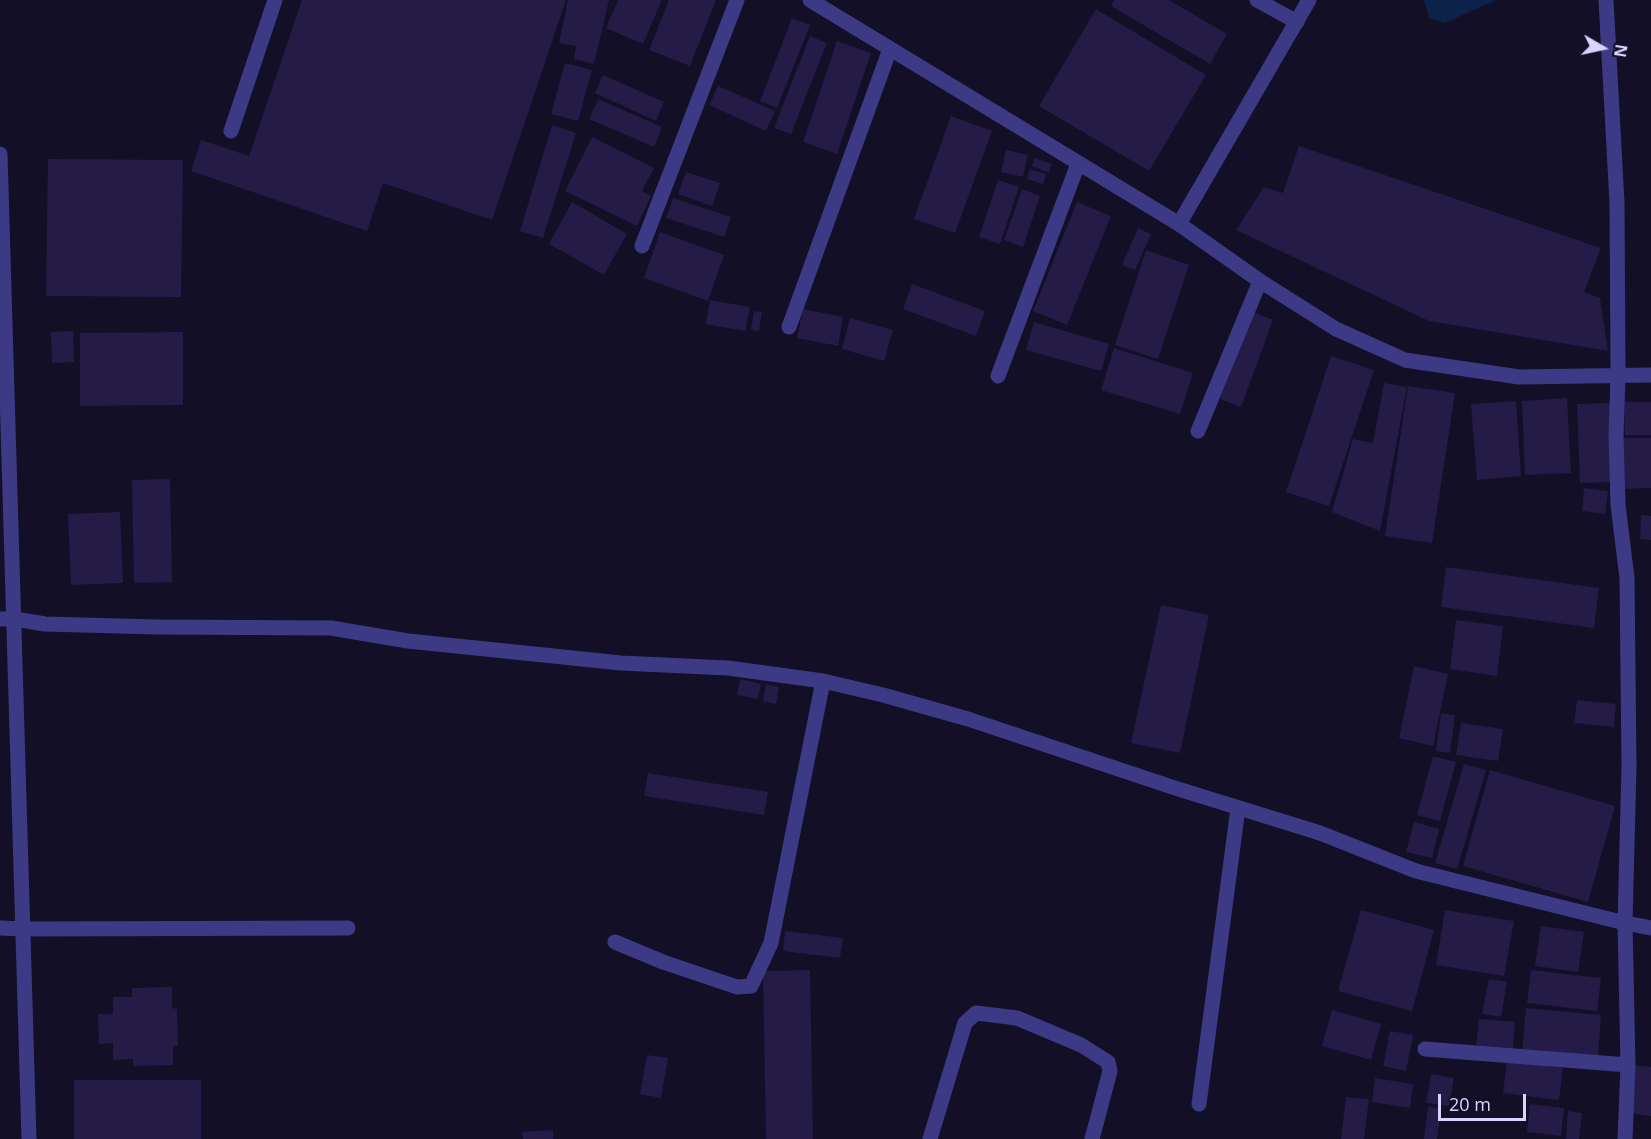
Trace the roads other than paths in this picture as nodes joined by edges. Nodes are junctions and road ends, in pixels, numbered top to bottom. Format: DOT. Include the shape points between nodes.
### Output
graph roads {
  1 [pos="275,0"];
  2 [pos="736,0"];
  3 [pos="810,0"];
  4 [pos="1257,0"];
  5 [pos="1309,0"];
  6 [pos="1606,0"];
  7 [pos="1297,22"];
  8 [pos="890,49"];
  9 [pos="231,131"];
  10 [pos="0,154"];
  11 [pos="1078,164"];
  12 [pos="1179,224"];
  13 [pos="642,246"];
  14 [pos="1260,281"];
  15 [pos="789,327"];
  16 [pos="1618,375"];
  17 [pos="1651,375"];
  18 [pos="998,376"];
  19 [pos="1198,431"];
  20 [pos="4,447"];
  21 [pos="7,619"];
  22 [pos="823,681"];
  23 [pos="1238,808"];
  24 [pos="1625,923"];
  25 [pos="0,928"];
  26 [pos="348,928"];
  27 [pos="1651,928"];
  28 [pos="24,929"];
  29 [pos="615,942"];
  30 [pos="1425,1049"];
  31 [pos="1628,1065"];
  32 [pos="1199,1104"];
  33 [pos="29,1139"];
  34 [pos="930,1139"];
  35 [pos="1092,1139"];
  36 [pos="1625,1139"];
  1 -- 9 [label="street"];
  2 -- 13 [label="street"];
  3 -- 8 [label="street"];
  4 -- 7 [label="street"];
  5 -- 7 [label="street"];
  6 -- 16 [label="street" via="1617,203"];
  7 -- 12 [label="street"];
  8 -- 11 [label="street"];
  8 -- 15 [label="street"];
  10 -- 20 [label="street"];
  11 -- 12 [label="street"];
  11 -- 18 [label="street"];
  12 -- 14 [label="street"];
  14 -- 16 [label="street" via="1336,329 1405,360 1519,377"];
  14 -- 19 [label="street"];
  16 -- 17 [label="street"];
  16 -- 24 [label="street" via="1617,505 1628,578"];
  20 -- 21 [label="street"];
  21 -- 22 [label="street" via="135,627 331,628 408,641 621,663 728,668"];
  21 -- 28 [label="street"];
  22 -- 23 [label="street" via="968,719"];
  22 -- 29 [label="street" via="771,943 751,986 737,987"];
  23 -- 24 [label="street" via="1320,833 1416,871"];
  23 -- 32 [label="street"];
  24 -- 27 [label="street"];
  24 -- 31 [label="street"];
  25 -- 28 [label="street"];
  26 -- 28 [label="street"];
  28 -- 33 [label="street"];
  30 -- 31 [label="street"];
  31 -- 36 [label="street"];
  34 -- 35 [label="street" via="965,1023 976,1013 1017,1018 1081,1045 1108,1062 1110,1071"];
}
